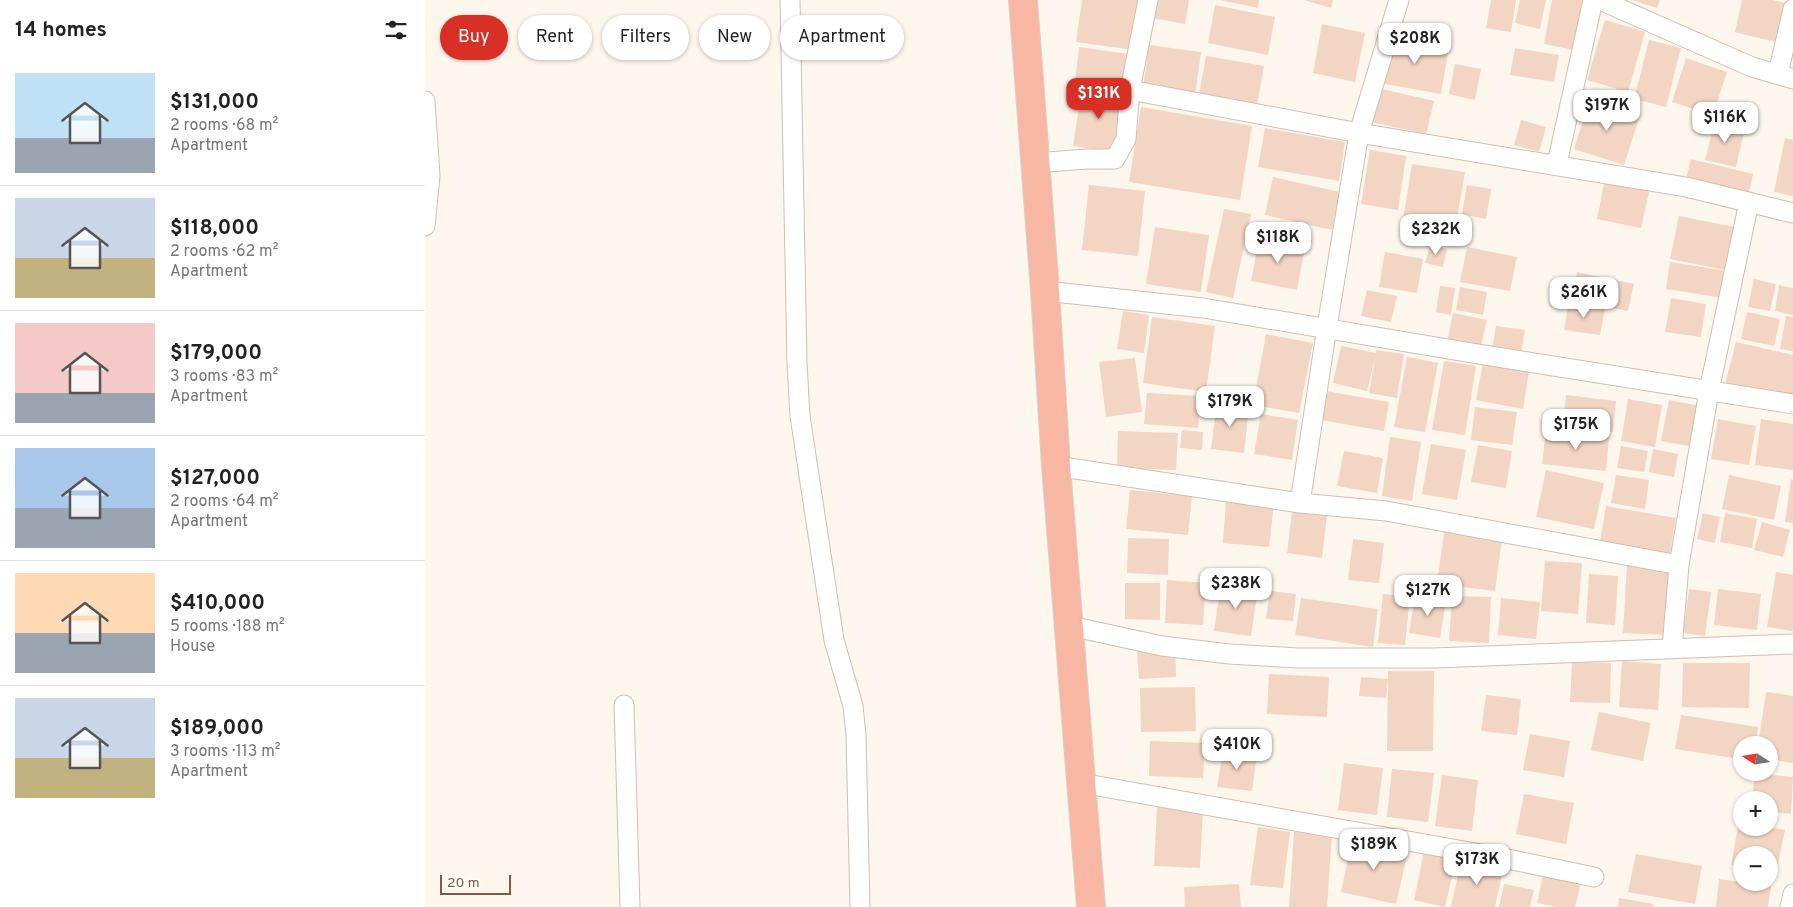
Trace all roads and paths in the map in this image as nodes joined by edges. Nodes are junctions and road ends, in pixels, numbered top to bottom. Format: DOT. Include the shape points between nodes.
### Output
graph roads {
  1 [pos="790,0"];
  2 [pos="1023,0"];
  3 [pos="1148,0"];
  4 [pos="1399,0"];
  5 [pos="1593,0"];
  6 [pos="1600,0"];
  7 [pos="1793,9"];
  8 [pos="1785,77"];
  9 [pos="1130,90"];
  10 [pos="425,101"];
  11 [pos="1359,133"];
  12 [pos="1035,163"];
  13 [pos="1557,164"];
  14 [pos="1749,202"];
  15 [pos="1793,212"];
  16 [pos="425,226"];
  17 [pos="1045,291"];
  18 [pos="1327,327"];
  19 [pos="1709,391"];
  20 [pos="1793,404"];
  21 [pos="1056,466"];
  22 [pos="1300,503"];
  23 [pos="1679,565"];
  24 [pos="1069,626"];
  25 [pos="1793,644"];
  26 [pos="1672,648"];
  27 [pos="624,705"];
  28 [pos="1081,783"];
  29 [pos="1594,877"];
  30 [pos="1793,894"];
  31 [pos="630,907"];
  32 [pos="860,907"];
  33 [pos="1091,907"];
  34 [pos="1790,907"];
  1 -- 32 [label="street" via="800,416 834,640 853,706 857,735"];
  2 -- 12 [label="highway"];
  3 -- 9 [label="street"];
  4 -- 11 [label="street"];
  5 -- 13 [label="street"];
  6 -- 8 [label="street" via="1752,67"];
  7 -- 8 [label="street"];
  9 -- 11 [label="street"];
  9 -- 12 [label="street" via="1126,139 1115,159"];
  10 -- 16 [label="street" via="430,176"];
  11 -- 13 [label="street"];
  11 -- 18 [label="street"];
  12 -- 17 [label="highway"];
  13 -- 14 [label="street"];
  14 -- 15 [label="street"];
  14 -- 19 [label="street"];
  17 -- 18 [label="street" via="1203,308"];
  17 -- 21 [label="highway"];
  18 -- 19 [label="street"];
  18 -- 22 [label="street"];
  19 -- 20 [label="street"];
  19 -- 23 [label="street"];
  21 -- 22 [label="street"];
  21 -- 24 [label="highway"];
  22 -- 23 [label="street" via="1386,511"];
  23 -- 26 [label="street"];
  24 -- 26 [label="street" via="1162,646 1298,658 1433,658"];
  24 -- 28 [label="highway"];
  25 -- 26 [label="street"];
  27 -- 31 [label="street"];
  28 -- 29 [label="street"];
  28 -- 33 [label="highway"];
  30 -- 34 [label="street"];
}
